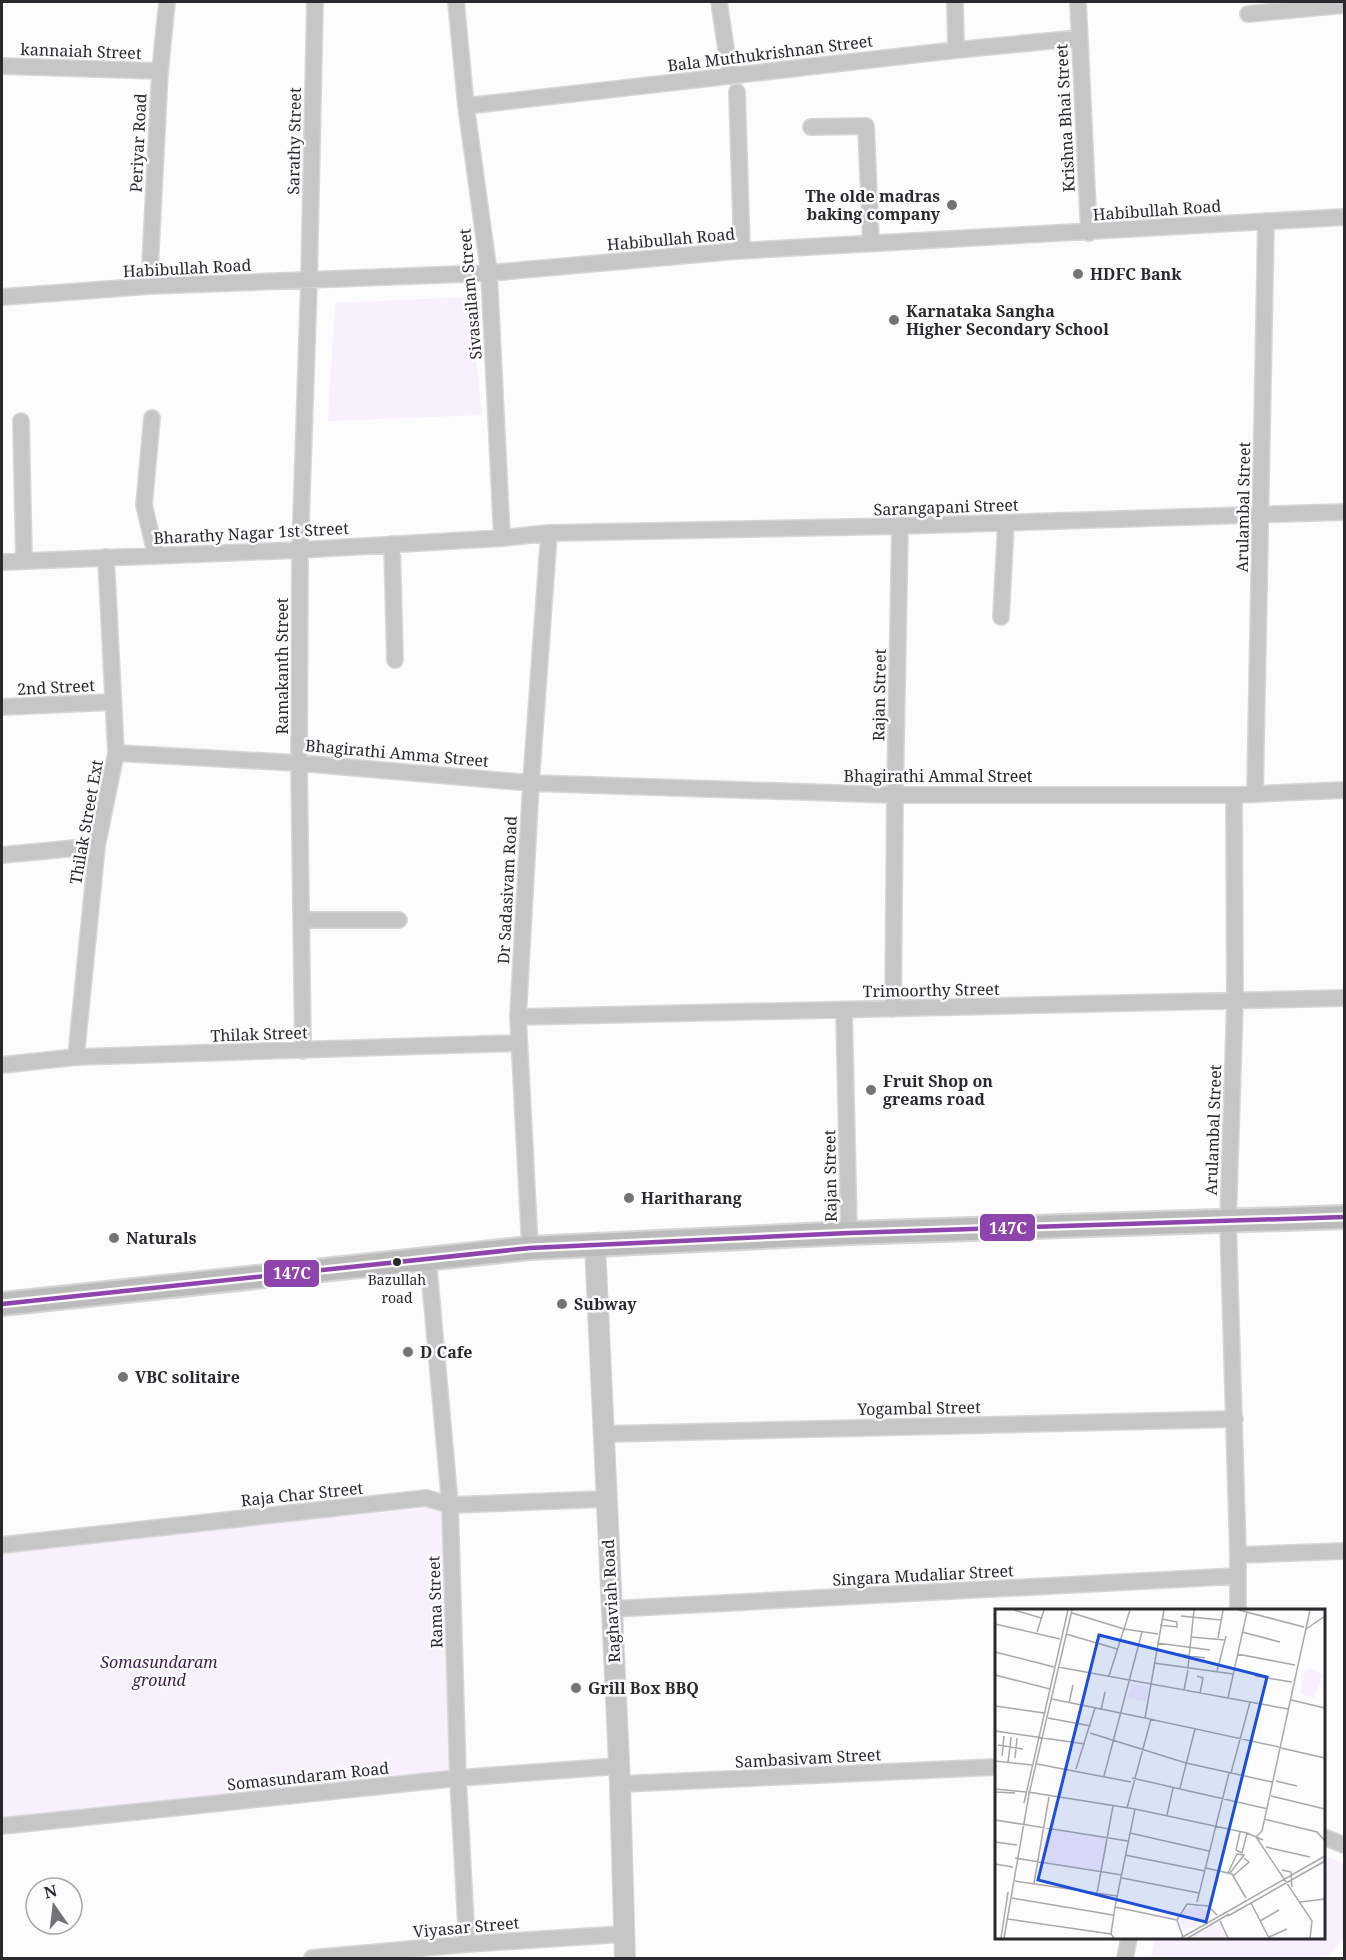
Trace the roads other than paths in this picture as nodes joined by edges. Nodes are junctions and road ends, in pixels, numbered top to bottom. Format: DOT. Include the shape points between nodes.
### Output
graph roads {
  1 [pos="167,2"];
  2 [pos="315,2"];
  3 [pos="456,2"];
  4 [pos="719,2"];
  5 [pos="955,2"];
  6 [pos="1078,2"];
  7 [pos="1344,5"];
  8 [pos="1248,14"];
  9 [pos="1079,38"];
  10 [pos="956,50"];
  11 [pos="2,66"];
  12 [pos="160,71"];
  13 [pos="730,75"];
  14 [pos="737,92"];
  15 [pos="466,106"];
  16 [pos="811,127"];
  17 [pos="1344,217"];
  18 [pos="1266,221"];
  19 [pos="1089,232"];
  20 [pos="872,243"];
  21 [pos="742,251"];
  22 [pos="489,273"];
  23 [pos="309,281"];
  24 [pos="149,286"];
  25 [pos="2,297"];
  26 [pos="152,418"];
  27 [pos="21,421"];
  28 [pos="1344,512"];
  29 [pos="1261,514"];
  30 [pos="1006,523"];
  31 [pos="900,526"];
  32 [pos="549,533"];
  33 [pos="502,538"];
  34 [pos="392,544"];
  35 [pos="300,550"];
  36 [pos="156,555"];
  37 [pos="106,557"];
  38 [pos="24,561"];
  39 [pos="2,562"];
  40 [pos="1001,617"];
  41 [pos="395,660"];
  42 [pos="112,702"];
  43 [pos="2,707"];
  44 [pos="116,753"];
  45 [pos="299,763"];
  46 [pos="531,783"];
  47 [pos="1344,790"];
  48 [pos="1255,793"];
  49 [pos="895,795"];
  50 [pos="1234,795"];
  51 [pos="97,846"];
  52 [pos="2,855"];
  53 [pos="303,920"];
  54 [pos="399,921"];
  55 [pos="1344,998"];
  56 [pos="1235,1000"];
  57 [pos="893,1009"];
  58 [pos="844,1010"];
  59 [pos="518,1017"];
  60 [pos="518,1043"];
  61 [pos="303,1051"];
  62 [pos="76,1057"];
  63 [pos="2,1065"];
  64 [pos="1344,1217"];
  65 [pos="1228,1222"];
  66 [pos="849,1233"];
  67 [pos="595,1244"];
  68 [pos="530,1248"];
  69 [pos="428,1259"];
  70 [pos="2,1304"];
  71 [pos="1235,1419"];
  72 [pos="604,1434"];
  73 [pos="606,1499"];
  74 [pos="450,1505"];
  75 [pos="2,1545"];
  76 [pos="1344,1551"];
  77 [pos="1238,1555"];
  78 [pos="1238,1576"];
  79 [pos="611,1609"];
  80 [pos="1238,1609"];
  81 [pos="995,1767"];
  82 [pos="620,1775"];
  83 [pos="458,1778"];
  84 [pos="2,1826"];
  85 [pos="1325,1838"];
  86 [pos="1344,1845"];
  87 [pos="624,1934"];
  88 [pos="1129,1939"];
  89 [pos="467,1944"];
  90 [pos="312,1959"];
  91 [pos="624,1959"];
  92 [pos="1125,1959"];
  1 -- 12 [label="street, Periyar Road"];
  2 -- 23 [label="street, Sarathy Street"];
  3 -- 15 [label="street, Sivasailam Street"];
  4 -- 13 [label="street"];
  5 -- 10 [label="street"];
  6 -- 9 [label="street, Krishna Bhai Street"];
  7 -- 8 [label="street"];
  9 -- 10 [label="street, Bala Muthukrishnan Street"];
  9 -- 19 [label="street, Krishna Bhai Street"];
  10 -- 13 [label="street, Bala Muthukrishnan Street"];
  11 -- 12 [label="street, kannaiah Street"];
  12 -- 24 [label="street, Periyar Road"];
  13 -- 15 [label="street, Bala Muthukrishnan Street"];
  14 -- 21 [label="street"];
  15 -- 22 [label="street, Sivasailam Street"];
  16 -- 20 [label="street" via="866,126"];
  17 -- 18 [label="street, Habibullah Road"];
  18 -- 19 [label="street, Habibullah Road"];
  18 -- 29 [label="street, Arulambal Street"];
  19 -- 20 [label="street, Habibullah Road"];
  20 -- 21 [label="street, Habibullah Road"];
  21 -- 22 [label="street, Habibullah Road"];
  22 -- 23 [label="street, Habibullah Road"];
  22 -- 33 [label="street, Sivasailam Street"];
  23 -- 24 [label="street, Habibullah Road"];
  23 -- 35 [label="street, Ramakanth Street"];
  24 -- 25 [label="street, Habibullah Road"];
  26 -- 36 [label="street" via="144,506"];
  27 -- 38 [label="street"];
  28 -- 29 [label="street, Sarangapani Street"];
  29 -- 30 [label="street, Sarangapani Street"];
  29 -- 48 [label="street, Arulambal Street"];
  30 -- 31 [label="street, Sarangapani Street"];
  30 -- 40 [label="street"];
  31 -- 32 [label="street, Sarangapani Street"];
  31 -- 49 [label="street, Rajan Street"];
  32 -- 33 [label="street"];
  32 -- 46 [label="street, Dr Sadasivam Road"];
  33 -- 34 [label="street, Bharathy Nagar 1st Street"];
  34 -- 35 [label="street, Bharathy Nagar 1st Street"];
  34 -- 41 [label="street"];
  35 -- 36 [label="street, Bharathy Nagar 1st Street"];
  35 -- 45 [label="street, Ramakanth Street"];
  36 -- 37 [label="street, Bharathy Nagar 1st Street"];
  37 -- 38 [label="street, Bharathy Nagar 1st Street"];
  37 -- 42 [label="street, Thilak Street Ext"];
  38 -- 39 [label="street, Bharathy Nagar 1st Street"];
  42 -- 43 [label="street, 2nd Street"];
  42 -- 44 [label="street, Thilak Street Ext"];
  44 -- 45 [label="street, Bhagirathi Amma Street"];
  44 -- 51 [label="street, Thilak Street Ext"];
  45 -- 46 [label="street, Bhagirathi Amma Street"];
  45 -- 53 [label="street, Ramakanth Street"];
  46 -- 49 [label="street, Bhagirathi Ammal Street"];
  46 -- 59 [label="street, Dr Sadasivam Road"];
  47 -- 48 [label="street, Bhagirathi Ammal Street"];
  48 -- 50 [label="street, Bhagirathi Ammal Street"];
  49 -- 50 [label="street, Bhagirathi Ammal Street"];
  49 -- 57 [label="street, Rajan Street"];
  50 -- 56 [label="street, Arulambal Street"];
  51 -- 52 [label="street"];
  51 -- 62 [label="street, Thilak Street Ext"];
  53 -- 54 [label="street"];
  53 -- 61 [label="street, Ramakanth Street"];
  55 -- 56 [label="street, Trimoorthy Street"];
  56 -- 57 [label="street, Trimoorthy Street"];
  56 -- 65 [label="street, Arulambal Street"];
  57 -- 58 [label="street, Trimoorthy Street"];
  58 -- 59 [label="street, Trimoorthy Street"];
  58 -- 66 [label="street, Rajan Street"];
  59 -- 60 [label="street, Dr Sadasivam Road"];
  60 -- 61 [label="street, Thilak Street"];
  60 -- 68 [label="street, Dr Sadasivam Road"];
  61 -- 62 [label="street, Thilak Street"];
  62 -- 63 [label="street, Thilak Street"];
  64 -- 65 [label="main road"];
  65 -- 66 [label="main road"];
  65 -- 71 [label="street, Arulambal Street"];
  66 -- 67 [label="main road"];
  67 -- 68 [label="main road"];
  67 -- 72 [label="street, Raghaviah Road"];
  68 -- 69 [label="main road"];
  69 -- 70 [label="main road"];
  69 -- 74 [label="street, Rama Street"];
  71 -- 72 [label="street, Yogambal Street"];
  71 -- 77 [label="street, Arulambal Street"];
  72 -- 73 [label="street, Raghaviah Road"];
  73 -- 74 [label="street, Raja Char Street"];
  73 -- 79 [label="street, Raghaviah Road"];
  74 -- 75 [label="street, Raja Char Street" via="426,1498"];
  74 -- 83 [label="street, Rama Street"];
  76 -- 77 [label="street"];
  77 -- 78 [label="street, Arulambal Street"];
  78 -- 79 [label="street, Singara Mudaliar Street"];
  78 -- 80 [label="street, Arulambal Street"];
  79 -- 82 [label="street, Raghaviah Road"];
  81 -- 82 [label="street, Sambasivam Street"];
  82 -- 83 [label="street, Somasundaram Road"];
  82 -- 87 [label="street, Raghaviah Road"];
  83 -- 84 [label="street, Somasundaram Road"];
  83 -- 89 [label="street, Rama Street"];
  85 -- 86 [label="street"];
  87 -- 89 [label="street, Viyasar Street"];
  87 -- 91 [label="street, Raghaviah Road"];
  88 -- 92 [label="street"];
  89 -- 90 [label="street, Viyasar Street"];
}
